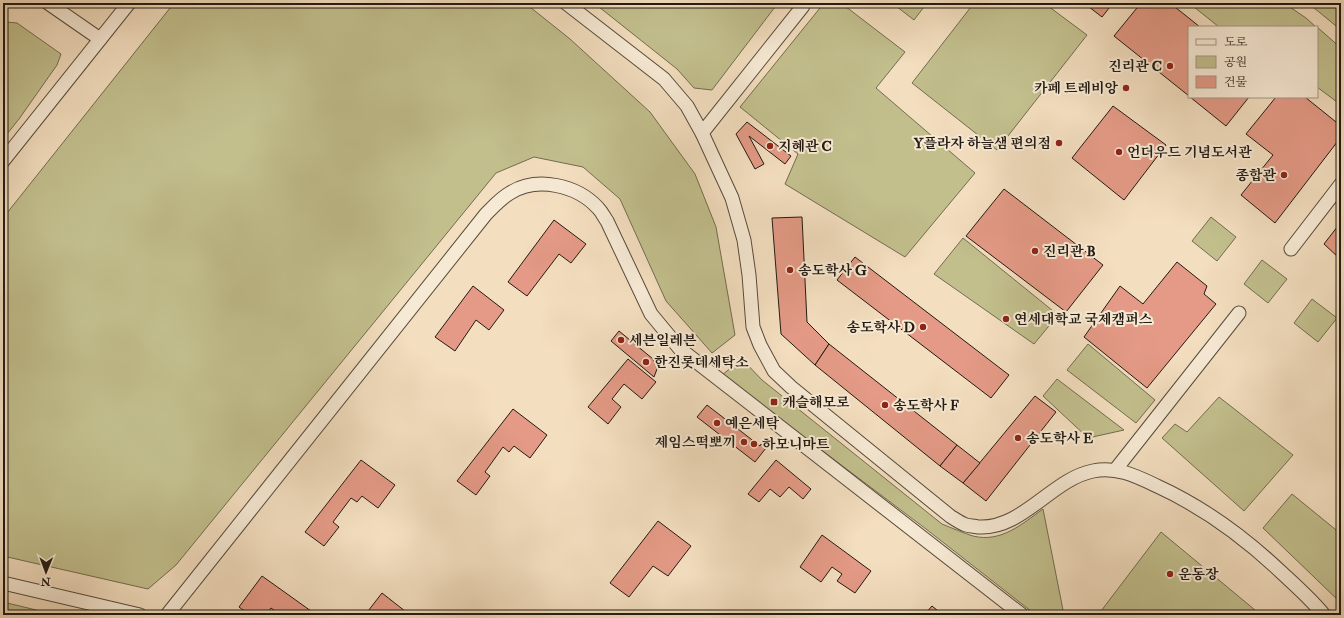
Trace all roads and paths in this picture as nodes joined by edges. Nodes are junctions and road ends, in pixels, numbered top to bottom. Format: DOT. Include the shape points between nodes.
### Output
graph roads {
  1 [pos="48,3"];
  2 [pos="129,3"];
  3 [pos="566,3"];
  4 [pos="803,6"];
  5 [pos="100,39"];
  6 [pos="702,132"];
  7 [pos="3,161"];
  8 [pos="1341,184"];
  9 [pos="1291,249"];
  10 [pos="1239,313"];
  11 [pos="1116,469"];
  12 [pos="3,583"];
  13 [pos="140,615"];
  14 [pos="167,615"];
  15 [pos="1022,615"];
  16 [pos="1324,615"];
  1 -- 5 [label="street"];
  2 -- 5 [label="street"];
  3 -- 6 [label="street" via="664,79 687,106"];
  4 -- 6 [label="street"];
  5 -- 7 [label="street"];
  6 -- 11 [label="street" via="732,198 744,240 753,327 774,371 797,392 950,516 966,526 997,526 1074,477 1094,471"];
  8 -- 9 [label="street"];
  10 -- 11 [label="street"];
  11 -- 16 [label="street" via="1138,477 1208,513 1262,555"];
  12 -- 13 [label="street"];
  14 -- 15 [label="street" via="486,214 510,192 540,184 571,189 598,208 607,221 651,314 680,349"];
}
